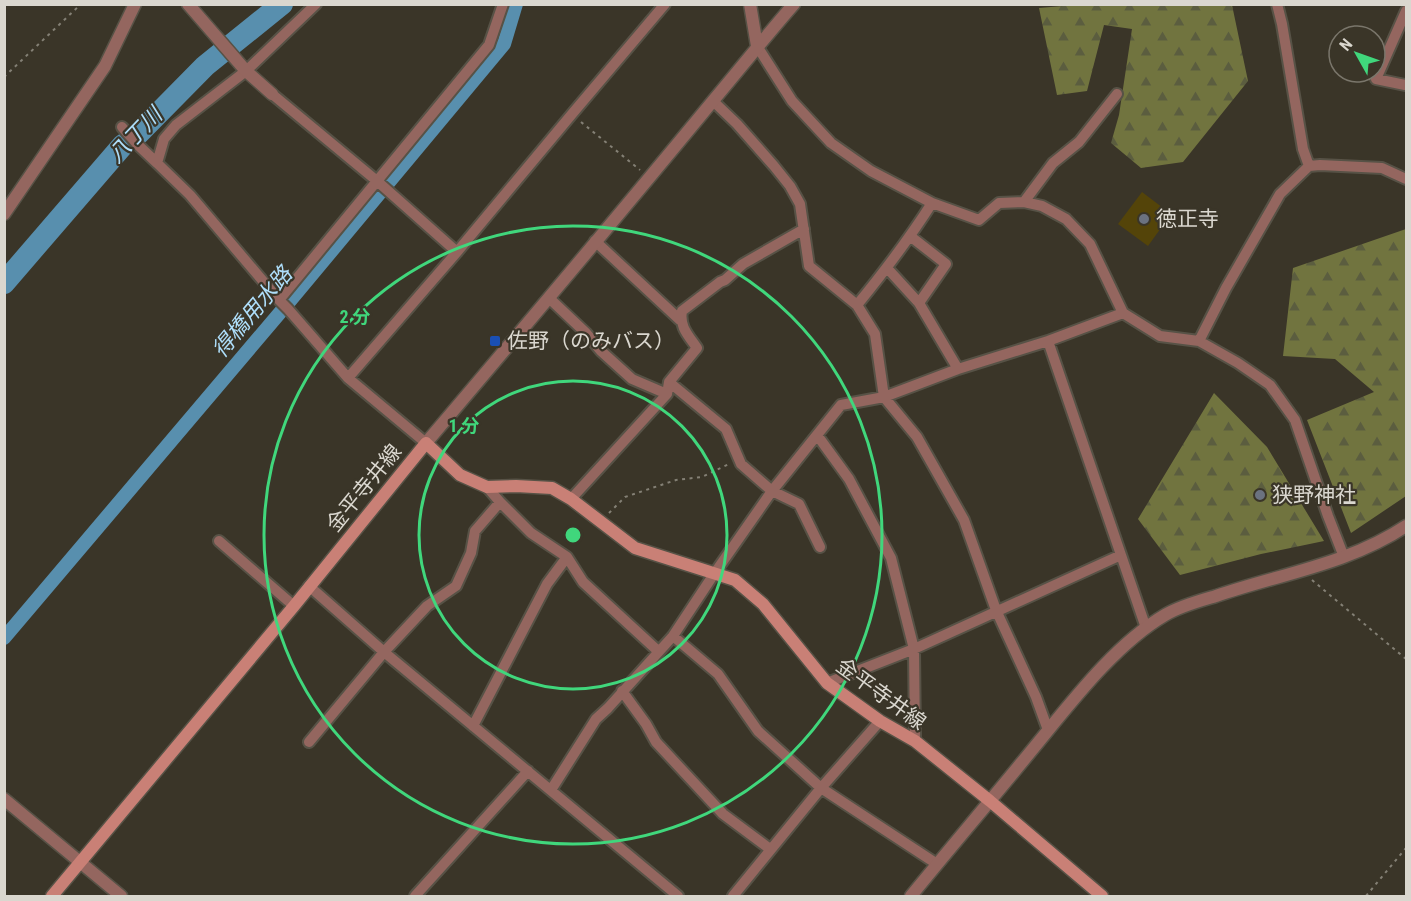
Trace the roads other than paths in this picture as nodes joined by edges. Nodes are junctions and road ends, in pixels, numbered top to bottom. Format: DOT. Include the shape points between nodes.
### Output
graph roads {
  1 [pos="135,4"];
  2 [pos="188,4"];
  3 [pos="316,4"];
  4 [pos="503,4"];
  5 [pos="665,4"];
  6 [pos="750,4"];
  7 [pos="794,4"];
  8 [pos="1277,4"];
  9 [pos="1407,11"];
  10 [pos="757,46"];
  11 [pos="246,71"];
  12 [pos="1406,85"];
  13 [pos="272,94"];
  14 [pos="1117,94"];
  15 [pos="713,101"];
  16 [pos="122,127"];
  17 [pos="157,163"];
  18 [pos="1309,166"];
  19 [pos="1407,179"];
  20 [pos="381,186"];
  21 [pos="1024,202"];
  22 [pos="932,203"];
  23 [pos="4,214"];
  24 [pos="804,230"];
  25 [pos="910,236"];
  26 [pos="595,241"];
  27 [pos="458,252"];
  28 [pos="887,268"];
  29 [pos="549,298"];
  30 [pos="919,303"];
  31 [pos="283,304"];
  32 [pos="857,305"];
  33 [pos="1123,314"];
  34 [pos="680,320"];
  35 [pos="1048,341"];
  36 [pos="1200,341"];
  37 [pos="958,369"];
  38 [pos="348,378"];
  39 [pos="669,382"];
  40 [pos="667,394"];
  41 [pos="884,397"];
  42 [pos="818,435"];
  43 [pos="426,443"];
  44 [pos="487,487"];
  45 [pos="772,491"];
  46 [pos="571,499"];
  47 [pos="500,502"];
  48 [pos="1407,526"];
  49 [pos="219,541"];
  50 [pos="820,547"];
  51 [pos="1121,555"];
  52 [pos="567,557"];
  53 [pos="1344,557"];
  54 [pos="714,574"];
  55 [pos="309,586"];
  56 [pos="294,606"];
  57 [pos="996,610"];
  58 [pos="1146,628"];
  59 [pos="673,636"];
  60 [pos="914,649"];
  61 [pos="658,651"];
  62 [pos="384,652"];
  63 [pos="827,683"];
  64 [pos="622,692"];
  65 [pos="880,722"];
  66 [pos="472,726"];
  67 [pos="1048,730"];
  68 [pos="915,741"];
  69 [pos="309,742"];
  70 [pos="528,771"];
  71 [pos="821,788"];
  72 [pos="551,790"];
  73 [pos="4,799"];
  74 [pos="990,801"];
  75 [pos="770,849"];
  76 [pos="80,862"];
  77 [pos="937,864"];
  78 [pos="51,897"];
  79 [pos="121,897"];
  80 [pos="415,897"];
  81 [pos="678,897"];
  82 [pos="733,897"];
  83 [pos="911,897"];
  84 [pos="1102,897"];
  1 -- 23 [label="street" via="105,66"];
  2 -- 11 [label="street"];
  3 -- 11 [label="street"];
  4 -- 20 [label="street" via="489,45"];
  5 -- 27 [label="street"];
  6 -- 10 [label="street"];
  7 -- 10 [label="street"];
  8 -- 18 [label="street"];
  9 -- 12 [label="street" via="1376,79"];
  10 -- 15 [label="street"];
  10 -- 22 [label="street" via="792,101 831,143 871,171"];
  11 -- 13 [label="street"];
  11 -- 17 [label="street" via="176,125 164,139"];
  13 -- 20 [label="street"];
  14 -- 21 [label="street" via="1079,142 1053,163"];
  15 -- 24 [label="street" via="790,186 800,204"];
  15 -- 26 [label="street"];
  16 -- 17 [label="street"];
  17 -- 31 [label="street" via="190,195"];
  18 -- 19 [label="street" via="1382,168"];
  18 -- 36 [label="street" via="1280,195"];
  20 -- 27 [label="street"];
  20 -- 31 [label="street"];
  21 -- 22 [label="street" via="999,203 979,220"];
  21 -- 33 [label="street" via="1042,206 1066,219 1090,244"];
  22 -- 25 [label="street"];
  24 -- 32 [label="street" via="810,266"];
  24 -- 34 [label="street" via="743,264 682,311"];
  25 -- 28 [label="street"];
  25 -- 30 [label="street" via="946,264"];
  26 -- 29 [label="street"];
  26 -- 34 [label="street"];
  27 -- 38 [label="street"];
  28 -- 30 [label="street"];
  28 -- 32 [label="street"];
  29 -- 40 [label="street" via="632,379"];
  29 -- 43 [label="street"];
  30 -- 37 [label="street"];
  31 -- 38 [label="street"];
  32 -- 41 [label="street" via="875,333"];
  33 -- 35 [label="street"];
  33 -- 36 [label="street" via="1161,336"];
  34 -- 39 [label="street" via="697,348"];
  35 -- 37 [label="street"];
  35 -- 51 [label="street"];
  36 -- 53 [label="street" via="1270,385 1295,420"];
  37 -- 41 [label="street"];
  38 -- 43 [label="street"];
  39 -- 40 [label="street"];
  39 -- 45 [label="street" via="726,429 741,464"];
  40 -- 46 [label="street"];
  41 -- 42 [label="street" via="841,405"];
  41 -- 57 [label="street" via="917,437 964,520"];
  42 -- 45 [label="street"];
  42 -- 60 [label="street" via="849,479 891,558"];
  43 -- 44 [label="main road, 金平寺井線" via="460,475"];
  43 -- 55 [label="main road, 金平寺井線"];
  44 -- 46 [label="main road, 金平寺井線" via="552,488"];
  44 -- 47 [label="street"];
  45 -- 50 [label="street" via="799,504"];
  45 -- 54 [label="street"];
  46 -- 54 [label="main road, 金平寺井線" via="635,548"];
  47 -- 52 [label="street" via="531,533"];
  47 -- 62 [label="street" via="475,531 471,553 456,586 427,606"];
  48 -- 53 [label="street"];
  49 -- 56 [label="street"];
  51 -- 57 [label="street"];
  51 -- 58 [label="street"];
  52 -- 61 [label="street" via="584,582"];
  52 -- 66 [label="street" via="547,584"];
  53 -- 58 [label="street" via="1187,606"];
  54 -- 59 [label="street"];
  54 -- 63 [label="main road, 金平寺井線" via="735,580 763,604"];
  55 -- 56 [label="main road, 金平寺井線"];
  55 -- 62 [label="street"];
  56 -- 76 [label="main road, 金平寺井線"];
  57 -- 60 [label="street"];
  57 -- 67 [label="street"];
  58 -- 67 [label="street" via="1108,660"];
  59 -- 61 [label="street"];
  59 -- 71 [label="street" via="718,674 758,731"];
  60 -- 63 [label="street"];
  60 -- 68 [label="street"];
  61 -- 64 [label="street"];
  62 -- 66 [label="street"];
  62 -- 69 [label="street"];
  63 -- 65 [label="main road, 金平寺井線"];
  64 -- 72 [label="street" via="596,719"];
  64 -- 75 [label="street" via="656,742 702,792 723,814"];
  65 -- 68 [label="main road, 金平寺井線"];
  65 -- 71 [label="street"];
  66 -- 70 [label="street"];
  67 -- 74 [label="street"];
  68 -- 74 [label="main road, 金平寺井線"];
  70 -- 72 [label="street"];
  70 -- 80 [label="street"];
  71 -- 75 [label="street"];
  71 -- 77 [label="street"];
  72 -- 81 [label="street"];
  73 -- 76 [label="street"];
  74 -- 77 [label="street"];
  74 -- 84 [label="main road, 金平寺井線"];
  75 -- 82 [label="street"];
  76 -- 78 [label="main road, 金平寺井線"];
  76 -- 79 [label="street"];
  77 -- 83 [label="street"];
}
